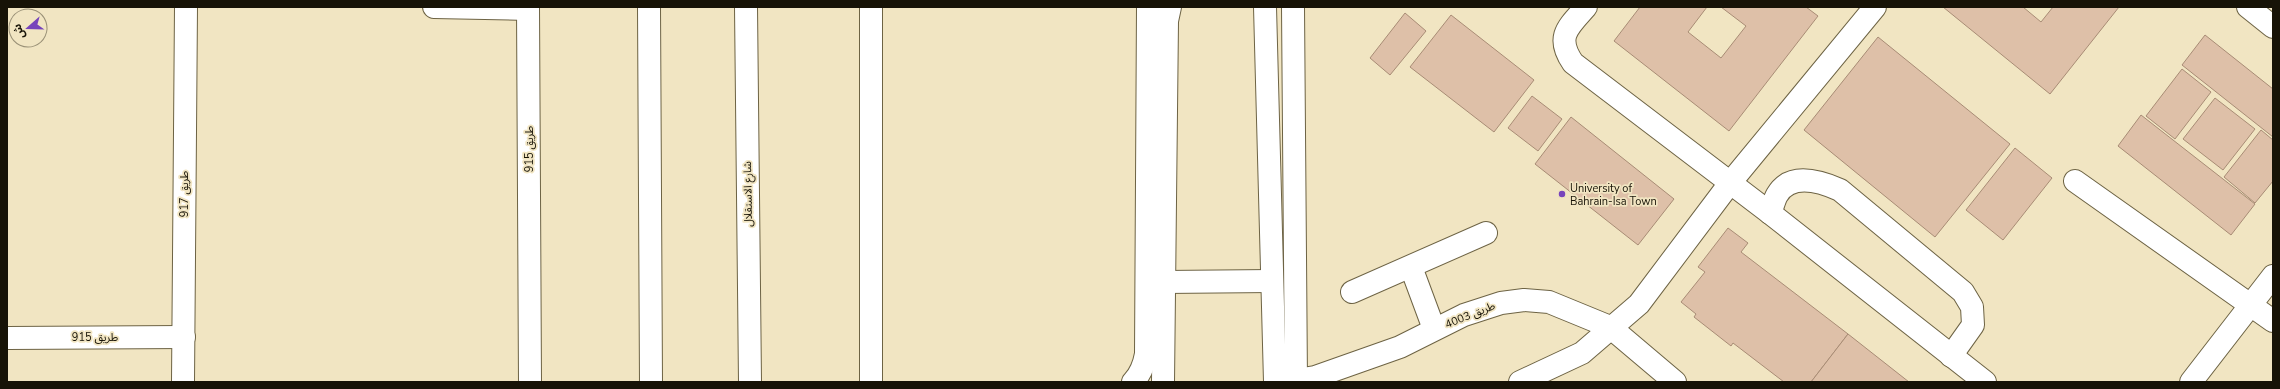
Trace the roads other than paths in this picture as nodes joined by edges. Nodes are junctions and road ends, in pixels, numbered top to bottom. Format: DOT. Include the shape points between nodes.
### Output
graph roads {
  1 [pos="186,7"];
  2 [pos="434,7"];
  3 [pos="649,7"];
  4 [pos="746,7"];
  5 [pos="871,7"];
  6 [pos="1148,7"];
  7 [pos="1170,7"];
  8 [pos="1265,7"];
  9 [pos="1293,7"];
  10 [pos="1586,7"];
  11 [pos="1875,7"];
  12 [pos="2248,7"];
  13 [pos="528,8"];
  14 [pos="2273,27"];
  15 [pos="2075,181"];
  16 [pos="1730,183"];
  17 [pos="1770,213"];
  18 [pos="1486,233"];
  19 [pos="1411,266"];
  20 [pos="2273,276"];
  21 [pos="1164,282"];
  22 [pos="1272,282"];
  23 [pos="1352,292"];
  24 [pos="2251,305"];
  25 [pos="2273,322"];
  26 [pos="1610,327"];
  27 [pos="1434,330"];
  28 [pos="184,337"];
  29 [pos="7,338"];
  30 [pos="1951,356"];
  31 [pos="1286,379"];
  32 [pos="184,382"];
  33 [pos="530,382"];
  34 [pos="651,382"];
  35 [pos="750,382"];
  36 [pos="871,382"];
  37 [pos="1133,382"];
  38 [pos="1163,382"];
  39 [pos="1520,382"];
  40 [pos="1675,382"];
  41 [pos="1985,382"];
  42 [pos="2191,382"];
  1 -- 28 [label="street, طريق 917"];
  2 -- 13 [label="street, طريق 915"];
  3 -- 34 [label="street"];
  4 -- 35 [label="street, شارع الاستقلال"];
  5 -- 36 [label="street"];
  6 -- 37 [label="street" via="1146,354 1144,366"];
  7 -- 21 [label="street" via="1167,21"];
  8 -- 22 [label="street"];
  9 -- 31 [label="street"];
  10 -- 16 [label="street" via="1568,28 1564,40 1566,52 1573,63"];
  11 -- 16 [label="street"];
  12 -- 14 [label="street"];
  13 -- 33 [label="street, طريق 915"];
  15 -- 24 [label="street"];
  16 -- 17 [label="street"];
  16 -- 26 [label="street" via="1639,304"];
  17 -- 30 [label="street"];
  17 -- 30 [label="street" via="1778,194 1786,186 1800,180 1821,181 1840,190 1963,292 1972,307 1973,325"];
  18 -- 19 [label="street"];
  19 -- 23 [label="street"];
  19 -- 27 [label="street"];
  20 -- 24 [label="street"];
  21 -- 22 [label="street"];
  21 -- 38 [label="street"];
  22 -- 31 [label="street"];
  24 -- 25 [label="street"];
  24 -- 42 [label="street"];
  26 -- 27 [label="street, طريق 4003" via="1549,302 1524,300 1482,308"];
  26 -- 39 [label="street" via="1582,353"];
  26 -- 40 [label="street, طريق 4003"];
  27 -- 31 [label="street, طريق 4003" via="1400,347 1342,369 1315,377"];
  28 -- 29 [label="street, طريق 915"];
  28 -- 32 [label="street, طريق 917"];
  30 -- 41 [label="street"];
}
